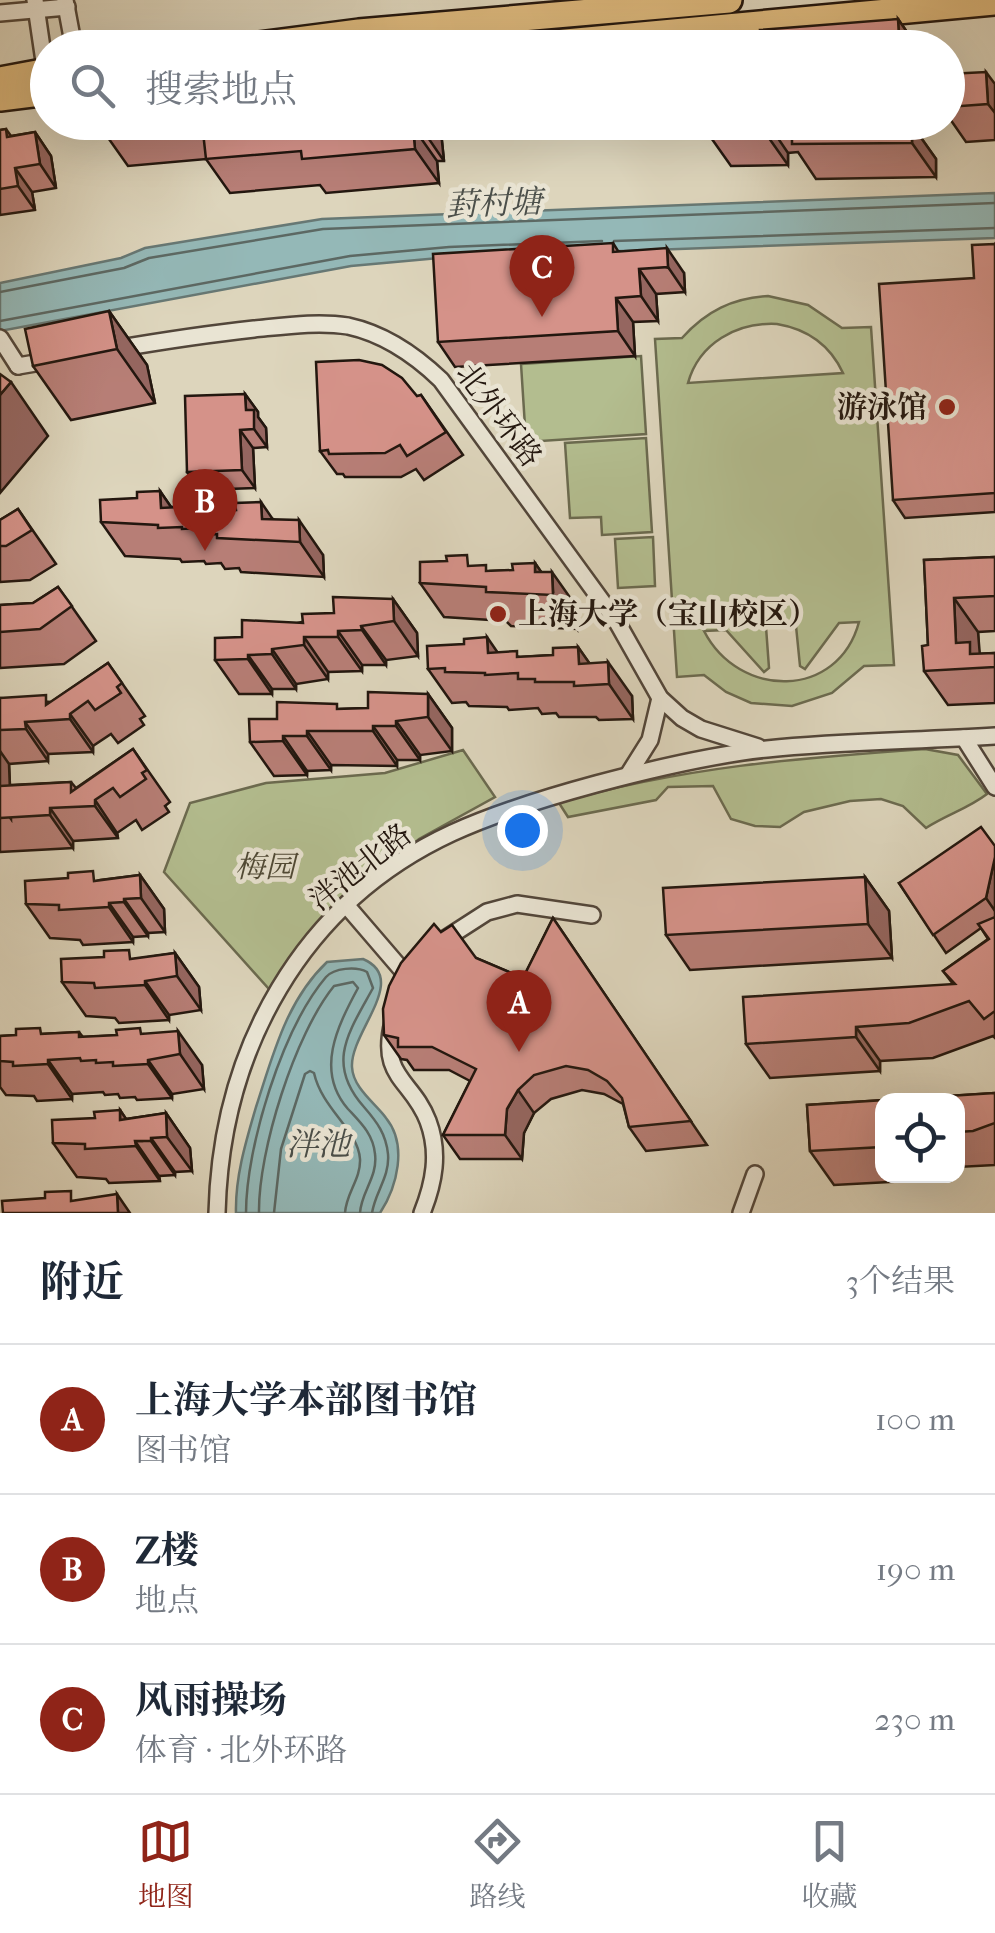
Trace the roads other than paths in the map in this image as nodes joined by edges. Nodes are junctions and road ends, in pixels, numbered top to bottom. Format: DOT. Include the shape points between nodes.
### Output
graph roads {
  1 [pos="729,0"];
  2 [pos="995,2"];
  3 [pos="66,4"];
  4 [pos="36,5"];
  5 [pos="0,13"];
  6 [pos="40,30"];
  7 [pos="71,30"];
  8 [pos="382,30"];
  9 [pos="694,30"];
  10 [pos="30,79"];
  11 [pos="0,80"];
  12 [pos="30,86"];
  13 [pos="0,98"];
  14 [pos="0,338"];
  15 [pos="90,353"];
  16 [pos="72,356"];
  17 [pos="660,698"];
  18 [pos="995,736"];
  19 [pos="964,738"];
  20 [pos="767,749"];
  21 [pos="628,775"];
  22 [pos="995,786"];
  23 [pos="347,906"];
  24 [pos="592,915"];
  25 [pos="430,950"];
  26 [pos="419,964"];
  27 [pos="402,992"];
  28 [pos="755,1174"];
  29 [pos="217,1213"];
  30 [pos="422,1213"];
  31 [pos="741,1213"];
  1 -- 8 [label="main road"];
  2 -- 9 [label="main road"];
  3 -- 4 [label="street"];
  3 -- 7 [label="street"];
  4 -- 5 [label="street"];
  4 -- 6 [label="street"];
  10 -- 11 [label="main road"];
  12 -- 13 [label="main road"];
  14 -- 16 [label="street" via="13,371"];
  15 -- 17 [label="street, 北外环路" via="320,325 347,326 416,356 442,380 607,607"];
  17 -- 20 [label="street, 北外环路" via="701,729"];
  17 -- 21 [label="street" via="650,740"];
  18 -- 19 [label="street, 泮池北路"];
  19 -- 20 [label="street, 泮池北路"];
  19 -- 22 [label="street"];
  20 -- 21 [label="street, 泮池北路"];
  21 -- 23 [label="street, 泮池北路" via="451,834"];
  23 -- 27 [label="street"];
  23 -- 29 [label="street, 泮池北路" via="288,973 259,1022 231,1107"];
  24 -- 25 [label="street" via="518,904 487,912"];
  26 -- 27 [label="street"];
  27 -- 30 [label="street" via="389,1060 428,1119 436,1159"];
  28 -- 31 [label="street"];
}
